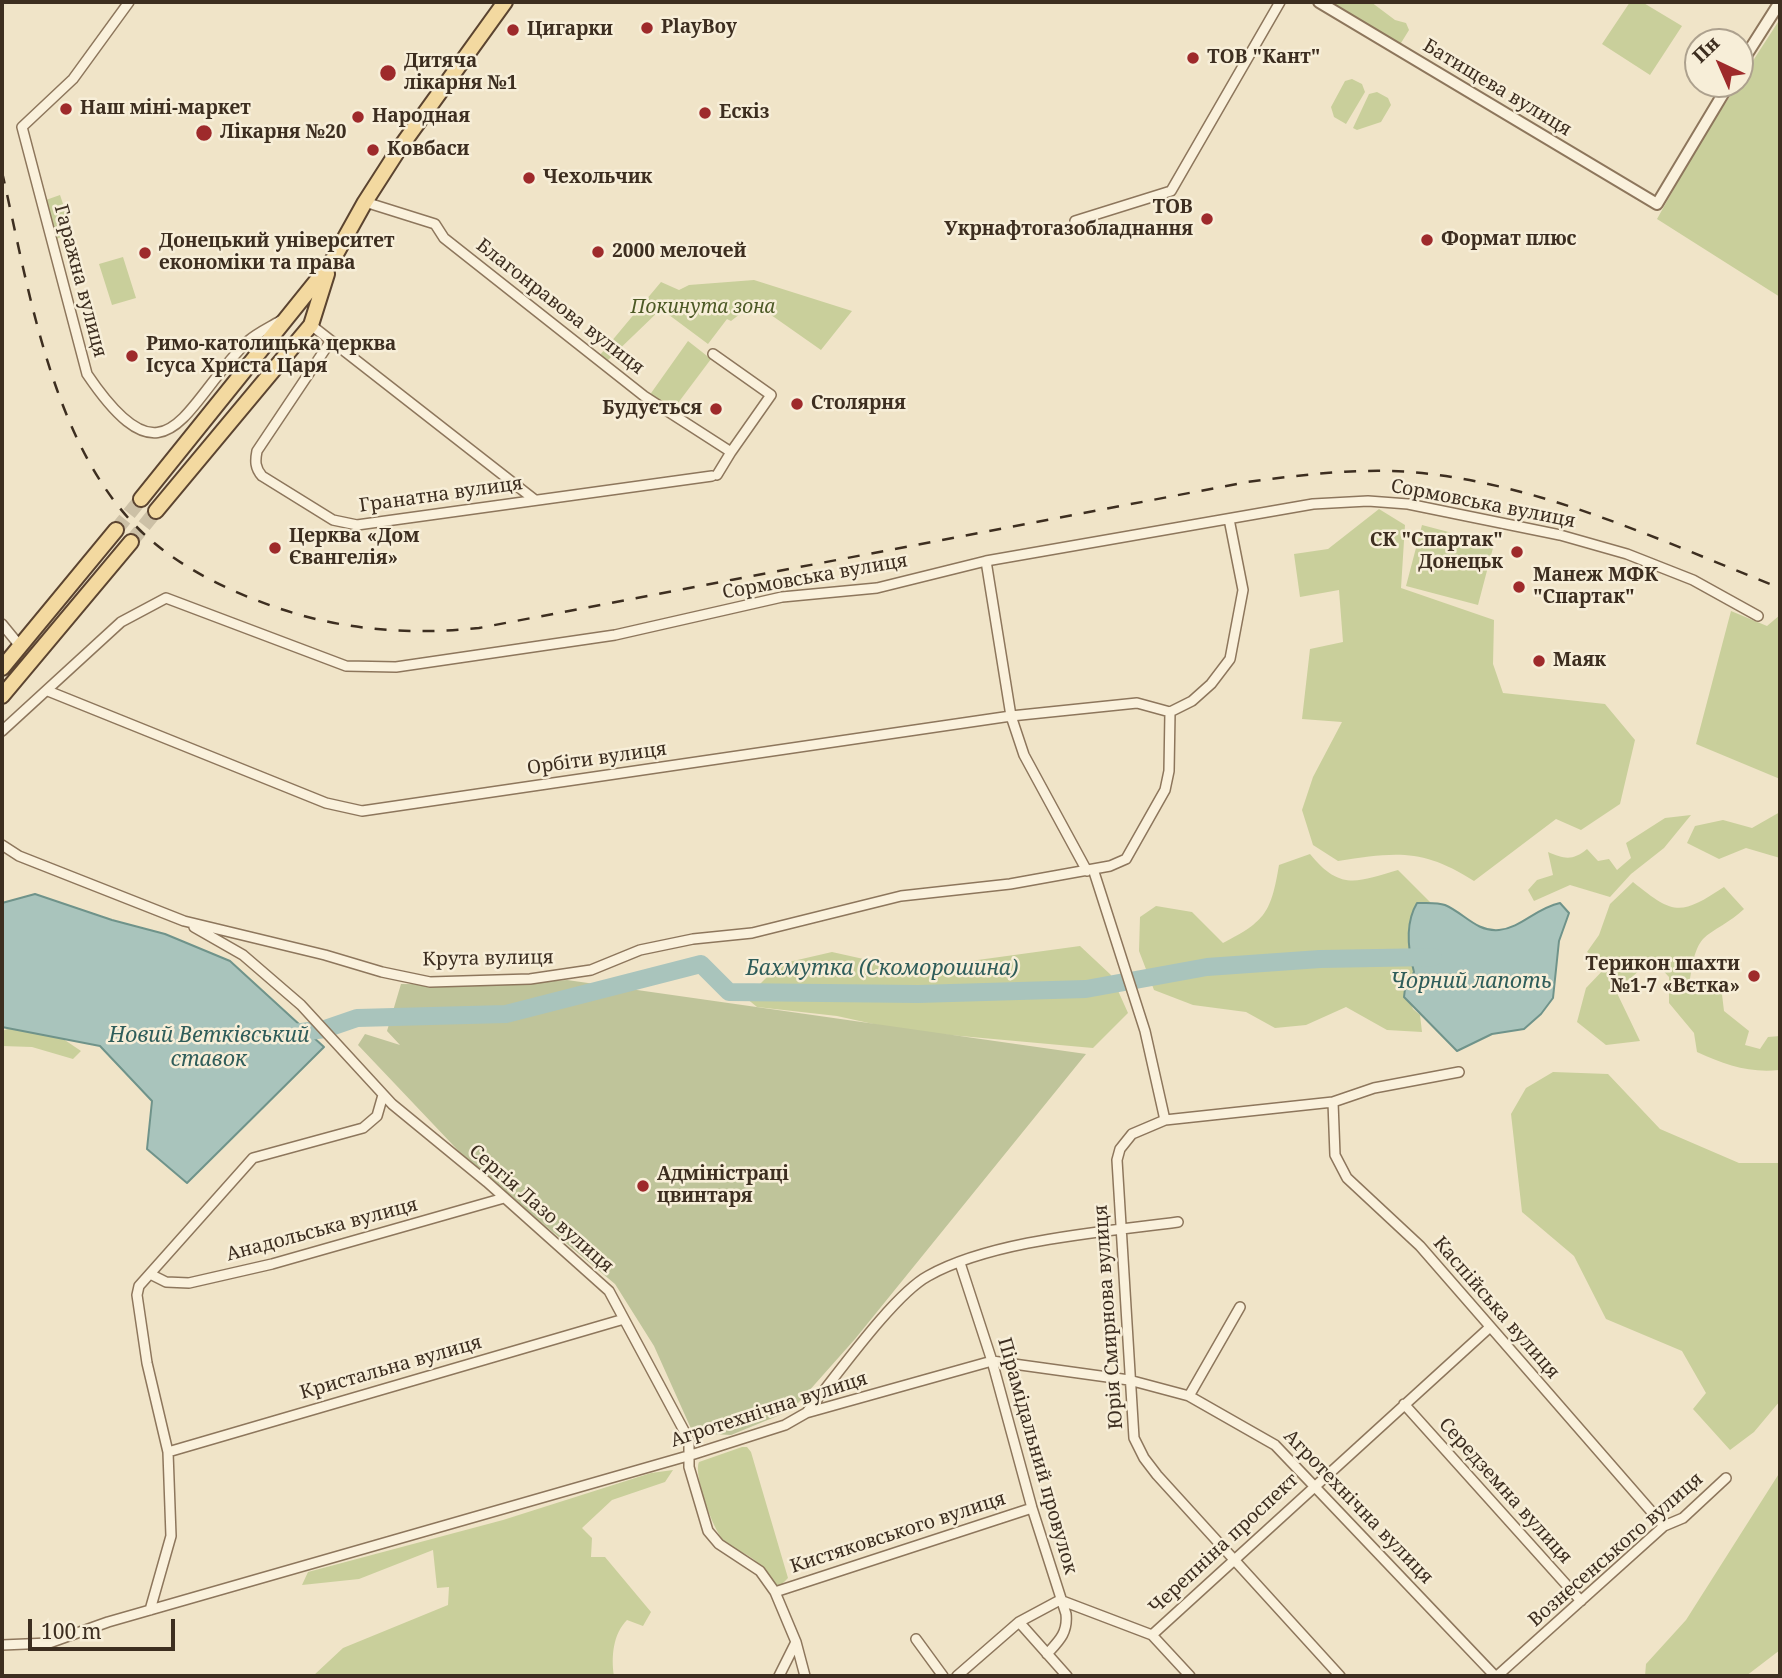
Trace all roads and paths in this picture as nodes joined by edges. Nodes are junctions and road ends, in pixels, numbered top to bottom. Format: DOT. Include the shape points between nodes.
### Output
graph roads {
  1 [pos="129,2"];
  2 [pos="505,2"];
  3 [pos="1280,2"];
  4 [pos="1319,2"];
  5 [pos="1780,2"];
  6 [pos="1754,43"];
  7 [pos="1721,98"];
  8 [pos="365,202"];
  9 [pos="1076,221"];
  10 [pos="331,263"];
  11 [pos="293,312"];
  12 [pos="311,325"];
  13 [pos="298,341"];
  14 [pos="330,342"];
  15 [pos="713,354"];
  16 [pos="731,452"];
  17 [pos="141,499"];
  18 [pos="535,500"];
  19 [pos="156,511"];
  20 [pos="1229,519"];
  21 [pos="116,530"];
  22 [pos="131,542"];
  23 [pos="986,561"];
  24 [pos="1758,616"];
  25 [pos="2,624"];
  26 [pos="20,646"];
  27 [pos="2,668"];
  28 [pos="48,691"];
  29 [pos="2,696"];
  30 [pos="1170,712"];
  31 [pos="1011,716"];
  32 [pos="2,731"];
  33 [pos="2,845"];
  34 [pos="1091,871"];
  35 [pos="184,921"];
  36 [pos="1459,1072"];
  37 [pos="383,1096"];
  38 [pos="1333,1102"];
  39 [pos="1165,1120"];
  40 [pos="504,1198"];
  41 [pos="1178,1222"];
  42 [pos="1121,1230"];
  43 [pos="960,1263"];
  44 [pos="149,1274"];
  45 [pos="1240,1307"];
  46 [pos="624,1319"];
  47 [pos="1489,1328"];
  48 [pos="992,1361"];
  49 [pos="1129,1380"];
  50 [pos="1189,1396"];
  51 [pos="1404,1404"];
  52 [pos="806,1413"];
  53 [pos="168,1452"];
  54 [pos="691,1455"];
  55 [pos="1726,1478"];
  56 [pos="1315,1484"];
  57 [pos="1032,1508"];
  58 [pos="1664,1526"];
  59 [pos="1235,1558"];
  60 [pos="775,1592"];
  61 [pos="1060,1600"];
  62 [pos="1581,1601"];
  63 [pos="150,1610"];
  64 [pos="1019,1622"];
  65 [pos="1152,1634"];
  66 [pos="916,1639"];
  67 [pos="796,1642"];
  68 [pos="2,1645"];
  69 [pos="1047,1654"];
  70 [pos="779,1676"];
  71 [pos="805,1676"];
  72 [pos="943,1676"];
  73 [pos="957,1676"];
  74 [pos="1067,1676"];
  75 [pos="1190,1676"];
  76 [pos="1340,1676"];
  77 [pos="1496,1676"];
  1 -- 11 [label="street, Гаражна вулиця" via="73,79 22,127 87,374 109,407 136,430 163,432 181,422 249,340"];
  2 -- 8 [label="main road"];
  3 -- 9 [label="street" via="1171,191"];
  4 -- 7 [label="street, Батищева вулиця" via="1657,204"];
  5 -- 6 [label="street"];
  8 -- 10 [label="main road"];
  8 -- 16 [label="street, Благонравова вулиця" via="435,224 444,238 644,396"];
  10 -- 11 [label="main road"];
  10 -- 12 [label="main road"];
  11 -- 13 [label="main road" via="304,322"];
  11 -- 17 [label="main road"];
  12 -- 13 [label="main road"];
  12 -- 14 [label="street"];
  13 -- 19 [label="main road"];
  14 -- 18 [label="street"];
  14 -- 18 [label="street, Гранатна вулиця" via="257,451 257,470 262,477 332,520 350,525"];
  15 -- 16 [label="street" via="771,395"];
  16 -- 18 [label="street, Гранатна вулиця" via="715,476"];
  20 -- 23 [label="street, Сормовська вулиця"];
  20 -- 24 [label="street, Сормовська вулиця" via="1327,503 1408,504 1560,535 1660,564"];
  20 -- 30 [label="street" via="1243,590 1230,659 1192,701"];
  21 -- 26 [label="main road"];
  22 -- 29 [label="main road"];
  23 -- 28 [label="street, Сормовська вулиця" via="877,588 782,597 615,635 370,669 346,666 166,598 121,622"];
  23 -- 31 [label="street"];
  25 -- 26 [label="street"];
  26 -- 27 [label="main road"];
  28 -- 31 [label="street, Орбіти вулиця" via="326,803 362,811"];
  28 -- 32 [label="street, Сормовська вулиця"];
  30 -- 31 [label="street, Орбіти вулиця" via="1137,703"];
  30 -- 34 [label="street, Крута вулиця" via="1165,790 1126,859"];
  31 -- 34 [label="street" via="1024,755"];
  33 -- 35 [label="street, Крута вулиця" via="44,867"];
  34 -- 35 [label="street, Крута вулиця" via="901,896 752,933 640,950 591,970 530,979 430,982"];
  34 -- 39 [label="street" via="1145,1031"];
  35 -- 37 [label="street, Сергія Лазо вулиця" via="243,955 301,1005"];
  36 -- 38 [label="street" via="1374,1088"];
  37 -- 40 [label="street, Сергія Лазо вулиця"];
  37 -- 44 [label="street" via="377,1116 363,1128 253,1158"];
  38 -- 39 [label="street"];
  38 -- 47 [label="street, Каспійська вулиця" via="1335,1155 1347,1178 1420,1246"];
  39 -- 42 [label="street, Юрія Смирнова вулиця" via="1132,1134 1120,1149"];
  40 -- 44 [label="street, Анадольська вулиця" via="189,1283 166,1282"];
  40 -- 46 [label="street, Сергія Лазо вулиця" via="609,1292"];
  41 -- 42 [label="street"];
  42 -- 43 [label="street" via="983,1252"];
  42 -- 49 [label="street, Юрія Смирнова вулиця"];
  43 -- 48 [label="street, Пірамідальний провулок"];
  43 -- 52 [label="street" via="926,1276 898,1301"];
  44 -- 53 [label="street" via="137,1295"];
  45 -- 50 [label="street"];
  46 -- 53 [label="street, Кристальна вулиця"];
  46 -- 54 [label="street, Сергія Лазо вулиця" via="690,1440"];
  47 -- 51 [label="street, Черепніна проспект"];
  47 -- 58 [label="street, Каспійська вулиця"];
  48 -- 49 [label="street, Агротехнічна вулиця"];
  48 -- 52 [label="street, Агротехнічна вулиця"];
  48 -- 57 [label="street, Пірамідальний провулок"];
  49 -- 50 [label="street, Агротехнічна вулиця"];
  49 -- 59 [label="street, Юрія Смирнова вулиця" via="1135,1438 1144,1458"];
  50 -- 56 [label="street, Агротехнічна вулиця" via="1267,1438"];
  51 -- 56 [label="street, Черепніна проспект"];
  51 -- 62 [label="street, Середземна вулиця"];
  52 -- 54 [label="street, Агротехнічна вулиця" via="785,1425"];
  53 -- 63 [label="street" via="171,1536"];
  54 -- 60 [label="street, Сергія Лазо вулиця" via="690,1467 708,1531 719,1544 760,1571"];
  54 -- 63 [label="street, Агротехнічна вулиця"];
  55 -- 58 [label="street, Вознесенського вулиця" via="1683,1518"];
  56 -- 59 [label="street, Черепніна проспект"];
  56 -- 77 [label="street, Агротехнічна вулиця"];
  57 -- 60 [label="street, Кистяковського вулиця"];
  57 -- 61 [label="street, Пірамідальний провулок"];
  58 -- 62 [label="street, Вознесенського вулиця"];
  59 -- 65 [label="street, Черепніна проспект"];
  59 -- 76 [label="street, Юрія Смирнова вулиця"];
  60 -- 67 [label="street, Сергія Лазо вулиця"];
  61 -- 64 [label="street"];
  61 -- 65 [label="street, Черепніна проспект"];
  61 -- 69 [label="street, Пірамідальний провулок" via="1067,1625"];
  62 -- 77 [label="street, Вознесенського вулиця"];
  63 -- 68 [label="street, Агротехнічна вулиця" via="49,1643"];
  64 -- 69 [label="street"];
  64 -- 73 [label="street"];
  65 -- 75 [label="street"];
  66 -- 72 [label="street"];
  67 -- 70 [label="street"];
  67 -- 71 [label="street, Сергія Лазо вулиця"];
  69 -- 74 [label="street"];
}
